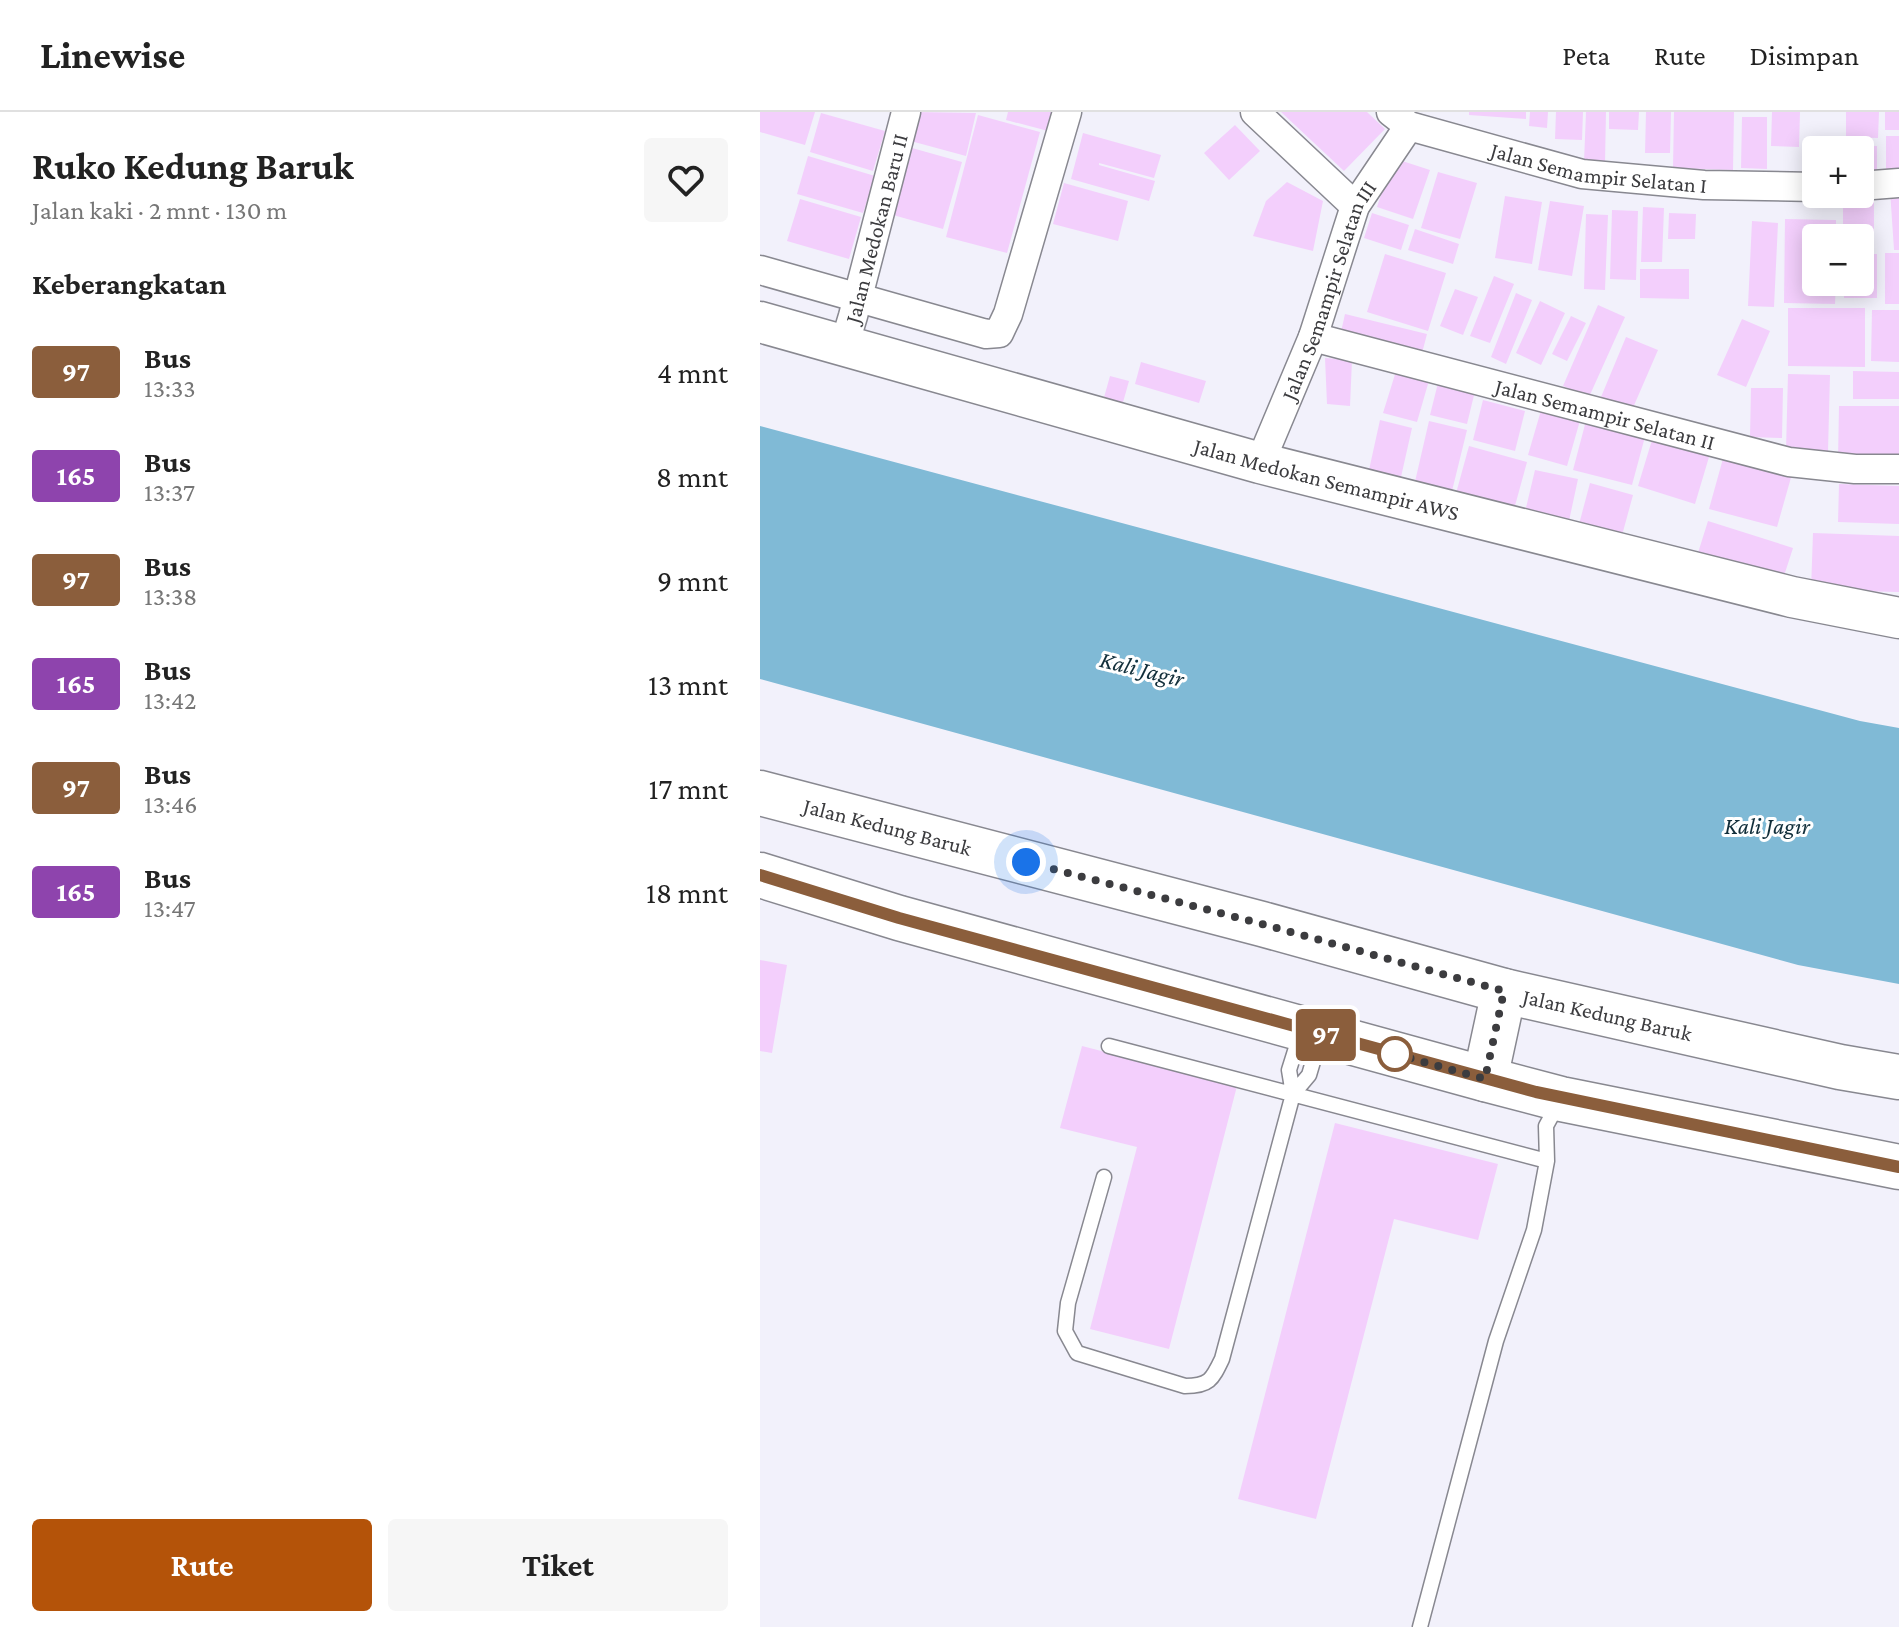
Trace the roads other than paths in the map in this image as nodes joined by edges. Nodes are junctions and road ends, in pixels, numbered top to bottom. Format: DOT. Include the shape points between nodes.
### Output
graph roads {
  1 [pos="906,112"];
  2 [pos="1067,112"];
  3 [pos="1255,112"];
  4 [pos="1397,116"];
  5 [pos="1899,183"];
  6 [pos="1874,185"];
  7 [pos="1802,187"];
  8 [pos="1355,206"];
  9 [pos="760,270"];
  10 [pos="857,297"];
  11 [pos="760,322"];
  12 [pos="1313,337"];
  13 [pos="844,346"];
  14 [pos="1260,463"];
  15 [pos="1899,469"];
  16 [pos="1899,618"];
  17 [pos="760,793"];
  18 [pos="760,875"];
  19 [pos="1504,991"];
  20 [pos="1311,1031"];
  21 [pos="1109,1046"];
  22 [pos="1899,1077"];
  23 [pos="1485,1079"];
  24 [pos="1293,1094"];
  25 [pos="1561,1099"];
  26 [pos="1547,1161"];
  27 [pos="1899,1167"];
  28 [pos="1104,1177"];
  29 [pos="1420,1627"];
  1 -- 10 [label="street, Jalan Medokan Baru II"];
  2 -- 10 [label="street" via="999,333 986,334"];
  3 -- 8 [label="street"];
  4 -- 7 [label="street, Jalan Semampir Selatan I" via="1582,174"];
  4 -- 8 [label="street, Jalan Semampir Selatan III"];
  5 -- 6 [label="street"];
  8 -- 12 [label="street, Jalan Semampir Selatan III"];
  9 -- 10 [label="street"];
  10 -- 13 [label="street, Jalan Medokan Baru II"];
  11 -- 13 [label="street, Jalan Medokan Semampir AWS"];
  12 -- 14 [label="street, Jalan Semampir Selatan III"];
  12 -- 15 [label="street, Jalan Semampir Selatan II" via="1789,462"];
  13 -- 14 [label="street, Jalan Medokan Semampir AWS"];
  14 -- 16 [label="street, Jalan Medokan Semampir AWS" via="1792,597"];
  17 -- 19 [label="main road, Jalan Kedung Baruk"];
  18 -- 20 [label="main road"];
  19 -- 22 [label="main road, Jalan Kedung Baruk"];
  19 -- 23 [label="main road"];
  20 -- 23 [label="main road"];
  20 -- 24 [label="lane" via="1309,1075"];
  21 -- 24 [label="lane"];
  23 -- 25 [label="main road"];
  24 -- 26 [label="lane"];
  24 -- 28 [label="lane" via="1222,1359 1202,1386 1185,1386 1077,1353 1065,1331"];
  25 -- 26 [label="lane" via="1546,1126"];
  25 -- 27 [label="main road"];
  26 -- 29 [label="lane" via="1534,1230 1496,1341"];
}
